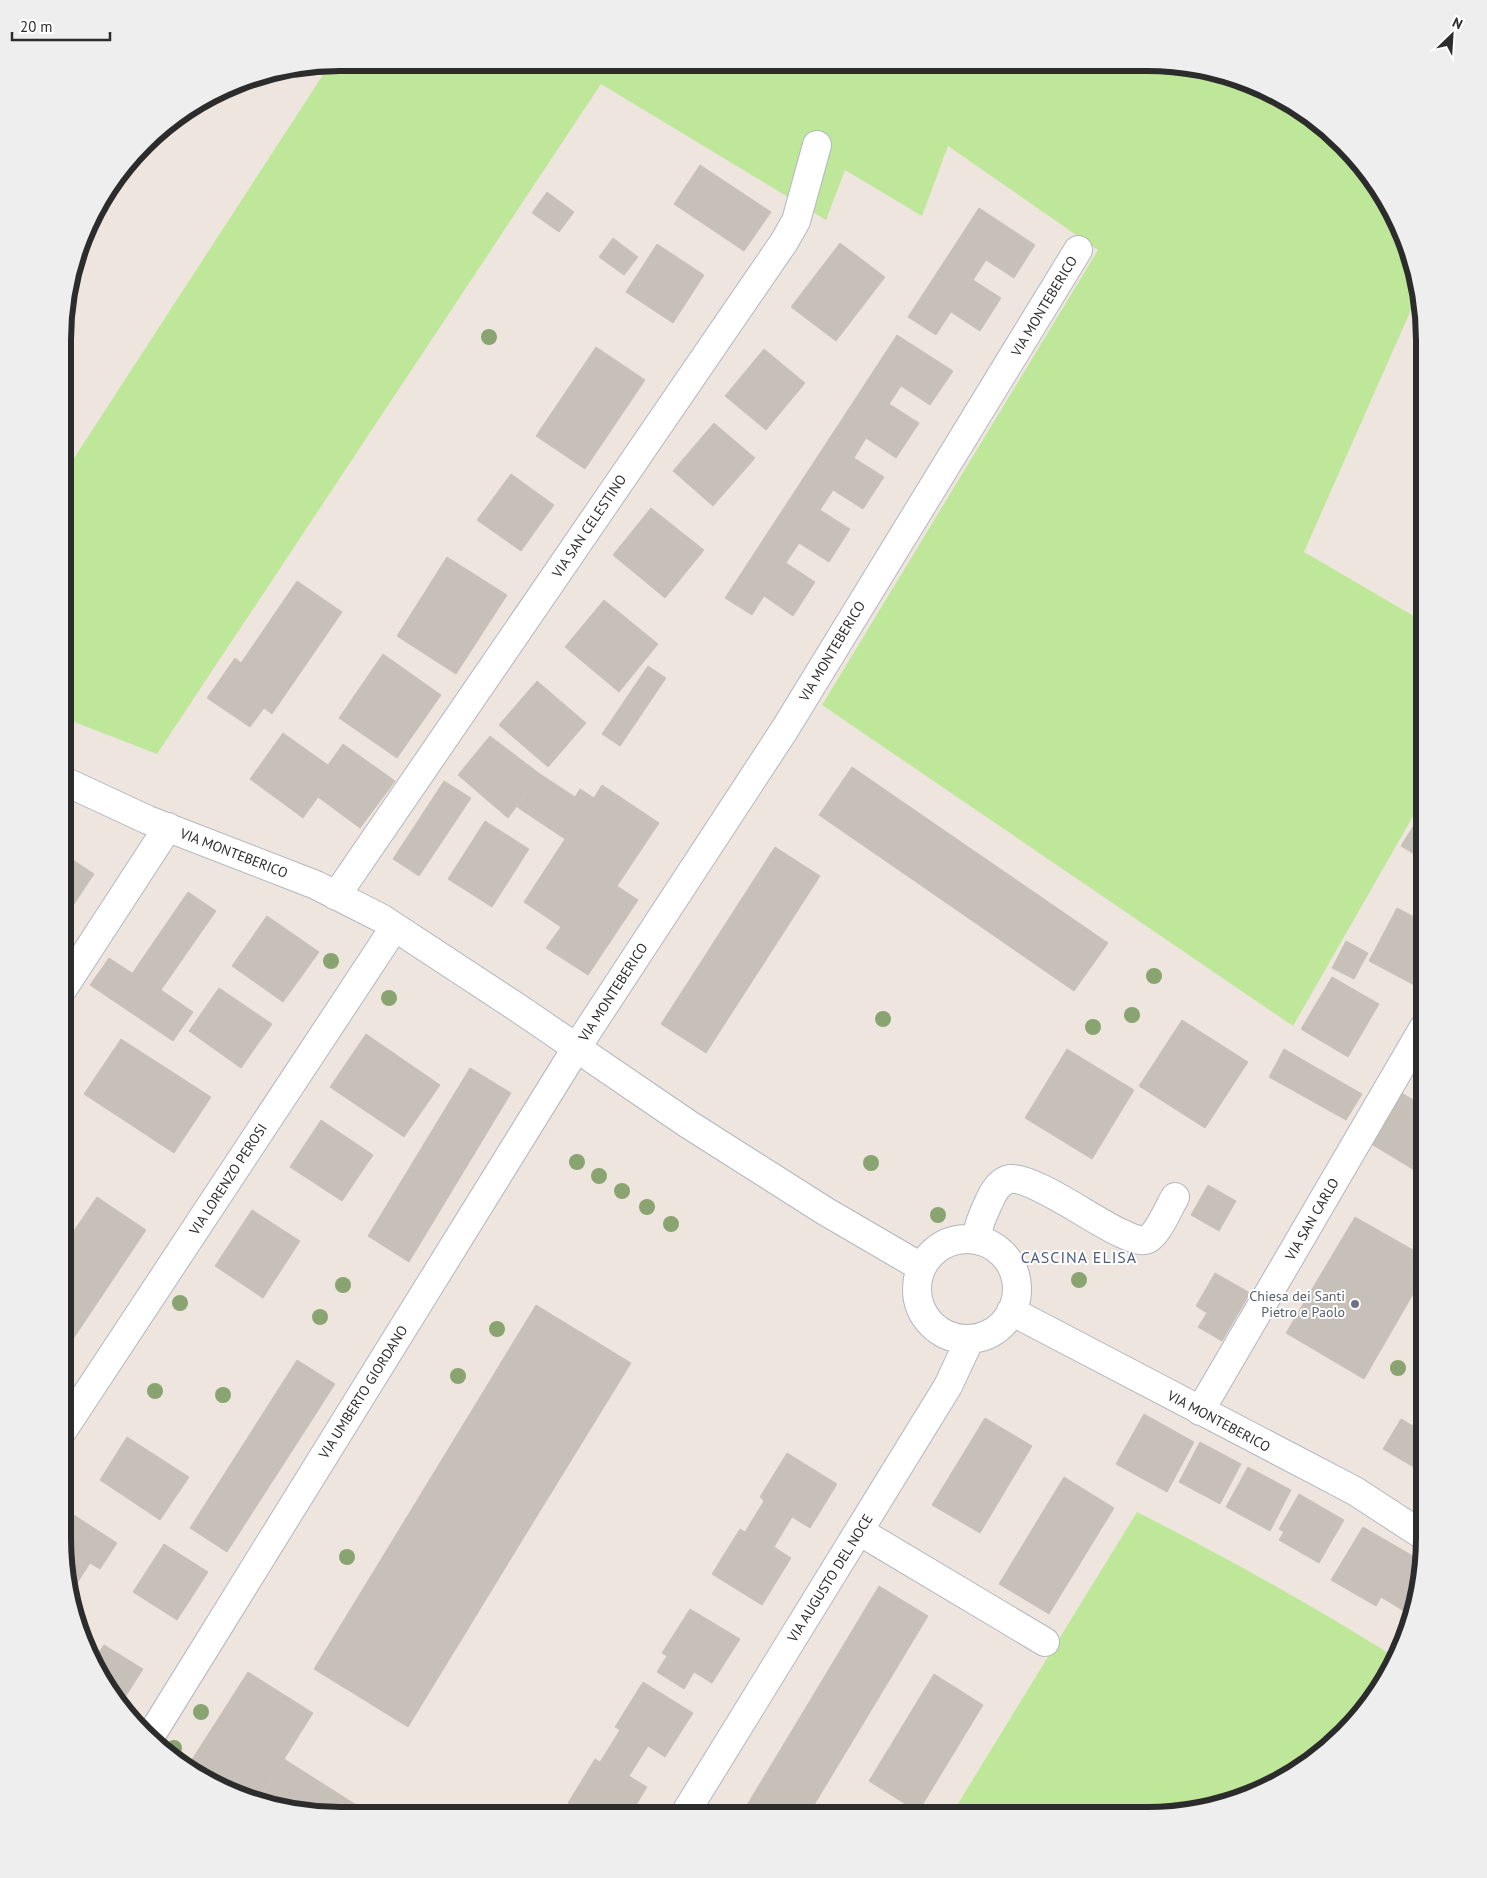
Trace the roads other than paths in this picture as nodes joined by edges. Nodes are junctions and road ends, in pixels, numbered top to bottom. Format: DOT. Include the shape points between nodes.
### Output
graph roads {
  1 [pos="818,145"];
  2 [pos="1078,250"];
  3 [pos="71,785"];
  4 [pos="168,827"];
  5 [pos="336,896"];
  6 [pos="394,928"];
  7 [pos="71,976"];
  8 [pos="1416,1041"];
  9 [pos="576,1047"];
  10 [pos="1175,1197"];
  11 [pos="976,1240"];
  12 [pos="921,1267"];
  13 [pos="1012,1311"];
  14 [pos="970,1339"];
  15 [pos="1200,1411"];
  16 [pos="71,1418"];
  17 [pos="859,1531"];
  18 [pos="1416,1531"];
  19 [pos="1045,1642"];
  20 [pos="154,1731"];
  21 [pos="689,1807"];
  1 -- 5 [label="street, VIA SAN CELESTINO" via="796,221 784,242"];
  2 -- 9 [label="street, VIA MONTEBERICO" via="785,729"];
  3 -- 4 [label="street, VIA MONTEBERICO"];
  4 -- 5 [label="street, VIA MONTEBERICO" via="316,885"];
  4 -- 7 [label="street"];
  5 -- 6 [label="street, VIA MONTEBERICO"];
  6 -- 9 [label="street, VIA MONTEBERICO"];
  6 -- 16 [label="street, VIA LORENZO PEROSI"];
  8 -- 15 [label="street, VIA SAN CARLO"];
  9 -- 12 [label="street, VIA MONTEBERICO" via="688,1124"];
  9 -- 20 [label="street, VIA UMBERTO GIORDANO"];
  10 -- 11 [label="street" via="1153,1236 1146,1240 1135,1239 1039,1188 1010,1179 992,1195 978,1226"];
  11 -- 12 [label="street" via="959,1239 944,1244 930,1254"];
  11 -- 13 [label="street" via="1000,1251 1008,1261 1017,1286"];
  12 -- 14 [label="street" via="916,1284 918,1301 925,1316 937,1329 952,1337"];
  13 -- 14 [label="street" via="1001,1326"];
  13 -- 15 [label="street, VIA MONTEBERICO"];
  14 -- 17 [label="street, VIA AUGUSTO DEL NOCE" via="948,1386"];
  15 -- 18 [label="street, VIA MONTEBERICO" via="1355,1491"];
  17 -- 19 [label="street"];
  17 -- 21 [label="street, VIA AUGUSTO DEL NOCE"];
}
